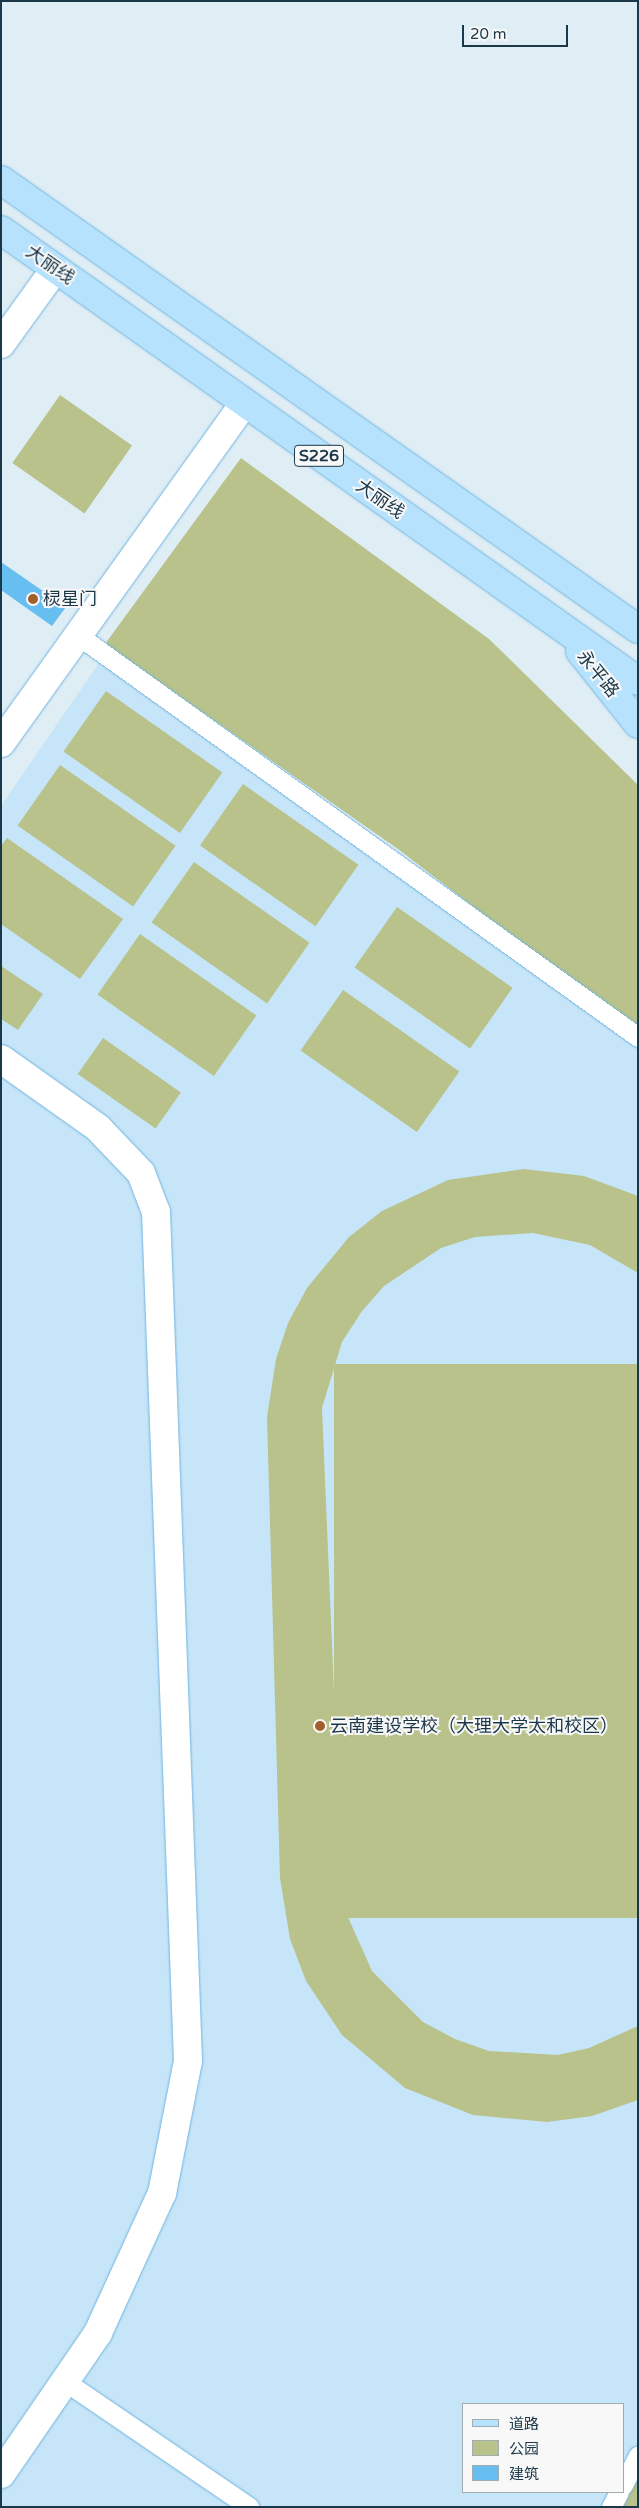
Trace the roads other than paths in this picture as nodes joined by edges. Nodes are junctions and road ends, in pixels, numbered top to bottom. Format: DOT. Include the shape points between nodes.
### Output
graph roads {
  1 [pos="1,180"];
  2 [pos="1,230"];
  3 [pos="55,269"];
  4 [pos="1,344"];
  5 [pos="244,404"];
  6 [pos="604,606"];
  7 [pos="558,624"];
  8 [pos="638,629"];
  9 [pos="79,636"];
  10 [pos="638,650"];
  11 [pos="638,681"];
  12 [pos="638,724"];
  13 [pos="1,743"];
  14 [pos="638,1037"];
  15 [pos="1,1059"];
  16 [pos="66,2382"];
  17 [pos="638,2456"];
  18 [pos="1,2474"];
  19 [pos="624,2483"];
  20 [pos="618,2493"];
  21 [pos="249,2507"];
  22 [pos="611,2507"];
  1 -- 6 [label="main road, S226"];
  2 -- 3 [label="main road, 大丽线 / S226"];
  3 -- 4 [label="street"];
  3 -- 5 [label="main road, 大丽线 / S226"];
  5 -- 7 [label="main road, 大丽线 / S226"];
  5 -- 9 [label="street"];
  6 -- 8 [label="main road, S226"];
  6 -- 10 [label="main road, S226"];
  7 -- 11 [label="main road, 大丽线 / S226"];
  7 -- 12 [label="main road, 永平路"];
  9 -- 13 [label="street"];
  9 -- 14 [label="lane"];
  15 -- 16 [label="street" via="98,1128 140,1173 156,1212 188,2061 162,2193 98,2333"];
  16 -- 18 [label="street"];
  16 -- 21 [label="lane"];
  17 -- 19 [label="lane"];
  20 -- 22 [label="lane"];
}
